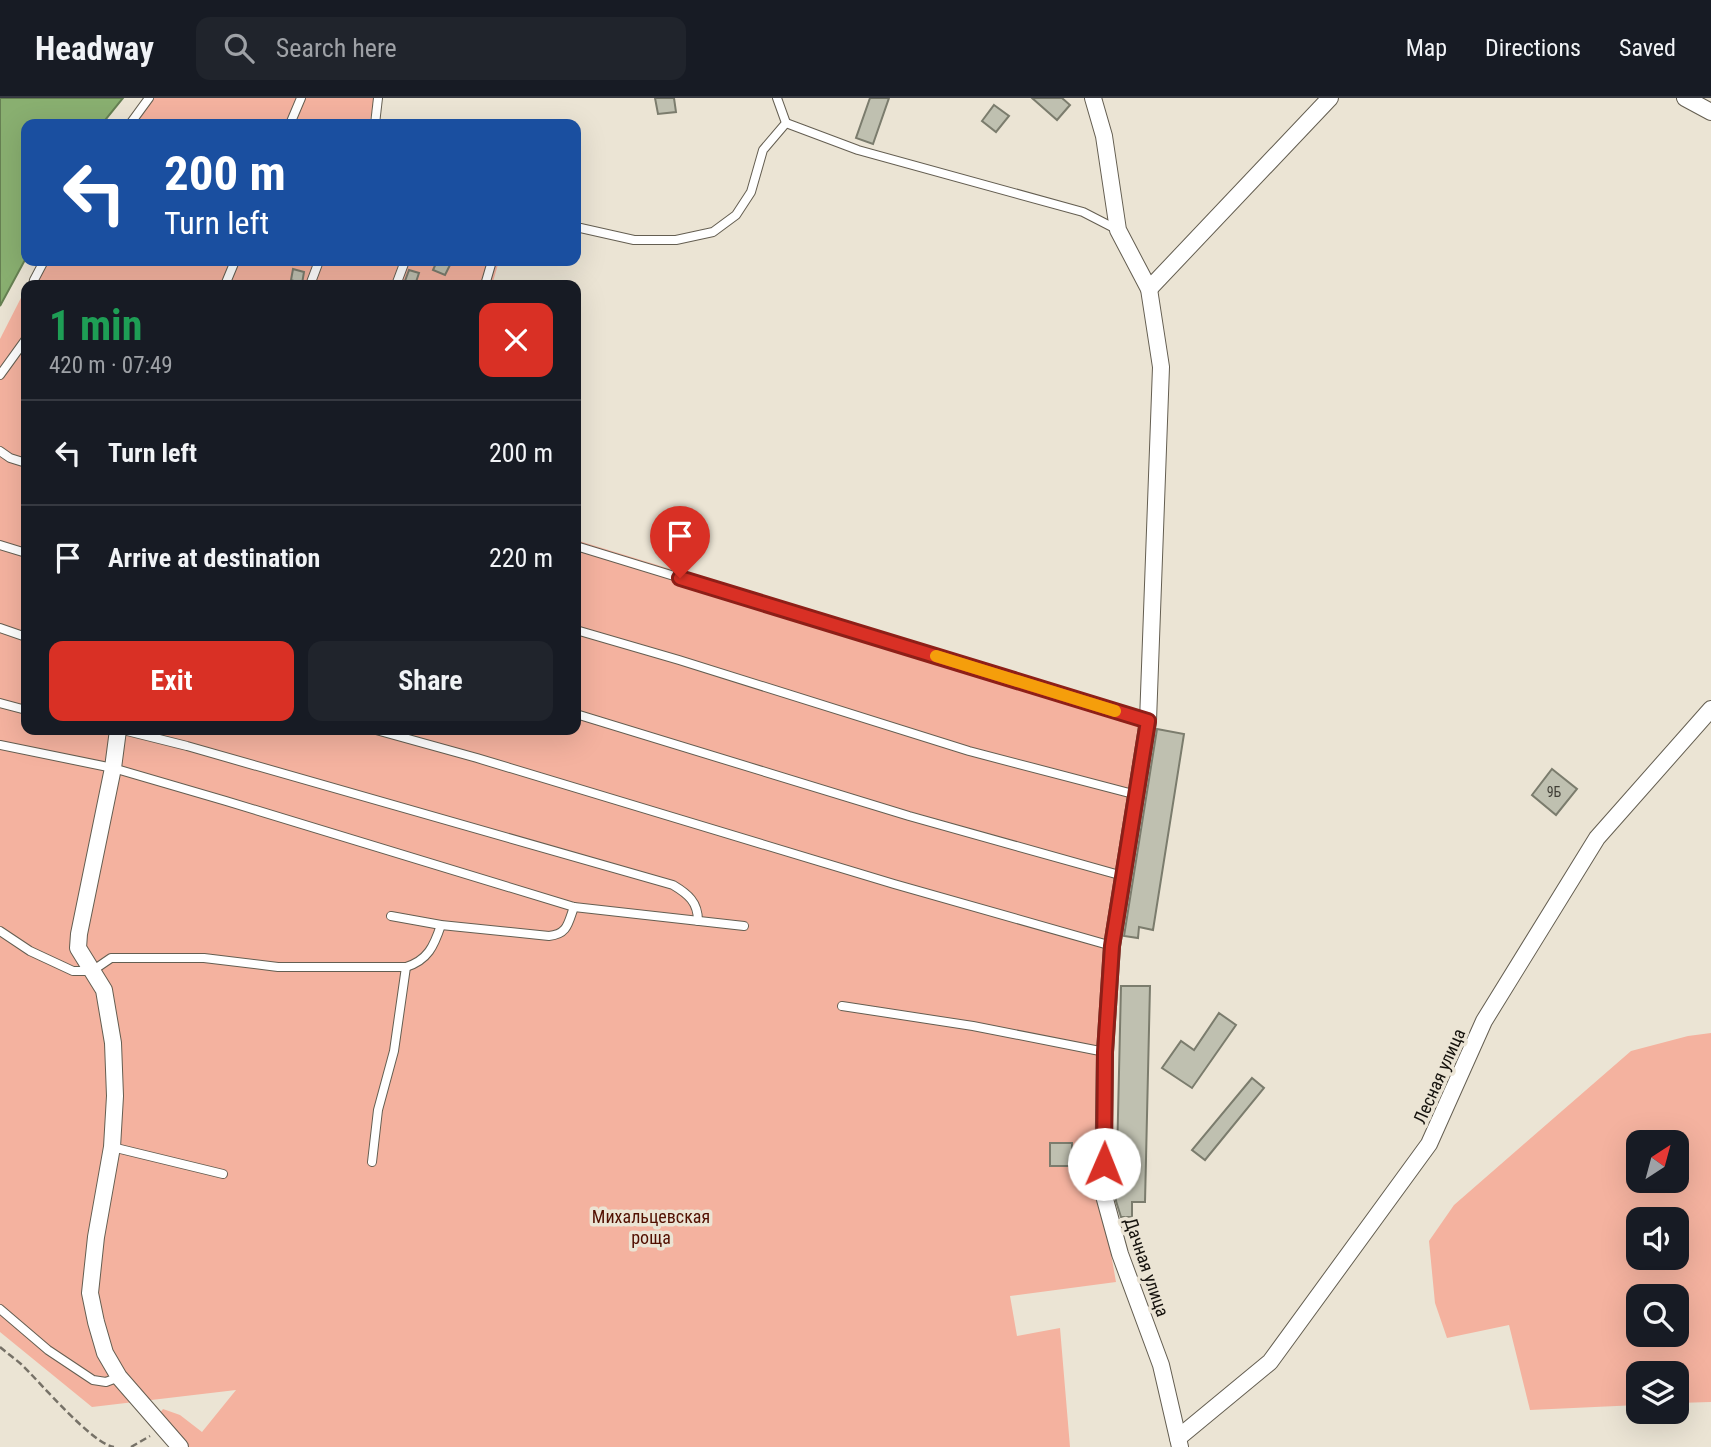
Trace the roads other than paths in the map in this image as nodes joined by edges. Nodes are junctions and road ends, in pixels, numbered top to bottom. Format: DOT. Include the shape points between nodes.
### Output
graph roads {
  1 [pos="149,98"];
  2 [pos="301,98"];
  3 [pos="378,98"];
  4 [pos="777,98"];
  5 [pos="1093,98"];
  6 [pos="1329,98"];
  7 [pos="1685,98"];
  8 [pos="1711,112"];
  9 [pos="134,119"];
  10 [pos="292,119"];
  11 [pos="376,119"];
  12 [pos="786,123"];
  13 [pos="581,228"];
  14 [pos="1118,230"];
  15 [pos="1149,289"];
  16 [pos="21,346"];
  17 [pos="0,375"];
  18 [pos="0,451"];
  19 [pos="21,461"];
  20 [pos="0,545"];
  21 [pos="581,548"];
  22 [pos="21,551"];
  23 [pos="0,628"];
  24 [pos="581,631"];
  25 [pos="21,635"];
  26 [pos="0,703"];
  27 [pos="21,708"];
  28 [pos="1711,709"];
  29 [pos="581,716"];
  30 [pos="1148,721"];
  31 [pos="119,735"];
  32 [pos="141,735"];
  33 [pos="394,735"];
  34 [pos="0,745"];
  35 [pos="113,768"];
  36 [pos="1136,795"];
  37 [pos="1124,876"];
  38 [pos="574,907"];
  39 [pos="391,916"];
  40 [pos="698,921"];
  41 [pos="441,925"];
  42 [pos="744,926"];
  43 [pos="0,931"];
  44 [pos="1112,946"];
  45 [pos="406,967"];
  46 [pos="92,971"];
  47 [pos="842,1006"];
  48 [pos="1105,1052"];
  49 [pos="112,1147"];
  50 [pos="372,1163"];
  51 [pos="223,1174"];
  52 [pos="0,1309"];
  53 [pos="119,1377"];
  54 [pos="1179,1443"];
  55 [pos="180,1447"];
  1 -- 9 [label="lane"];
  2 -- 10 [label="lane"];
  3 -- 11 [label="lane"];
  4 -- 12 [label="lane"];
  5 -- 14 [label="street, Дачная улица" via="1104,136"];
  6 -- 15 [label="street"];
  7 -- 8 [label="street"];
  12 -- 13 [label="lane" via="762,150 751,192 736,215 713,232 676,240 634,240"];
  12 -- 14 [label="lane" via="858,150 1083,212"];
  14 -- 15 [label="street, Дачная улица"];
  15 -- 30 [label="street, Дачная улица" via="1161,367"];
  16 -- 17 [label="lane"];
  18 -- 19 [label="lane"];
  20 -- 22 [label="lane"];
  21 -- 30 [label="lane"];
  23 -- 25 [label="lane"];
  24 -- 36 [label="lane" via="969,751"];
  26 -- 27 [label="lane"];
  28 -- 54 [label="street, Лесная улица" via="1597,838 1484,1021 1429,1144 1398,1188 1270,1362"];
  29 -- 37 [label="lane"];
  30 -- 36 [label="street, Дачная улица"];
  31 -- 35 [label="street"];
  32 -- 40 [label="lane" via="673,885 694,902"];
  33 -- 44 [label="lane"];
  34 -- 35 [label="lane"];
  35 -- 38 [label="lane"];
  35 -- 46 [label="street" via="79,934 78,948"];
  36 -- 37 [label="street, Дачная улица"];
  37 -- 44 [label="street, Дачная улица"];
  38 -- 40 [label="lane"];
  38 -- 41 [label="lane" via="564,931 555,935"];
  39 -- 41 [label="lane"];
  40 -- 42 [label="lane"];
  41 -- 45 [label="lane" via="425,957"];
  43 -- 46 [label="lane" via="73,971"];
  44 -- 48 [label="street, Дачная улица"];
  45 -- 46 [label="lane" via="278,967 204,958 111,958"];
  45 -- 50 [label="lane"];
  46 -- 49 [label="street" via="104,990 113,1043"];
  47 -- 48 [label="lane"];
  48 -- 54 [label="street, Дачная улица" via="1103,1192 1120,1254 1161,1365"];
  49 -- 51 [label="lane"];
  49 -- 53 [label="street" via="90,1293 105,1353"];
  52 -- 53 [label="lane" via="93,1380"];
  53 -- 55 [label="street"];
}
